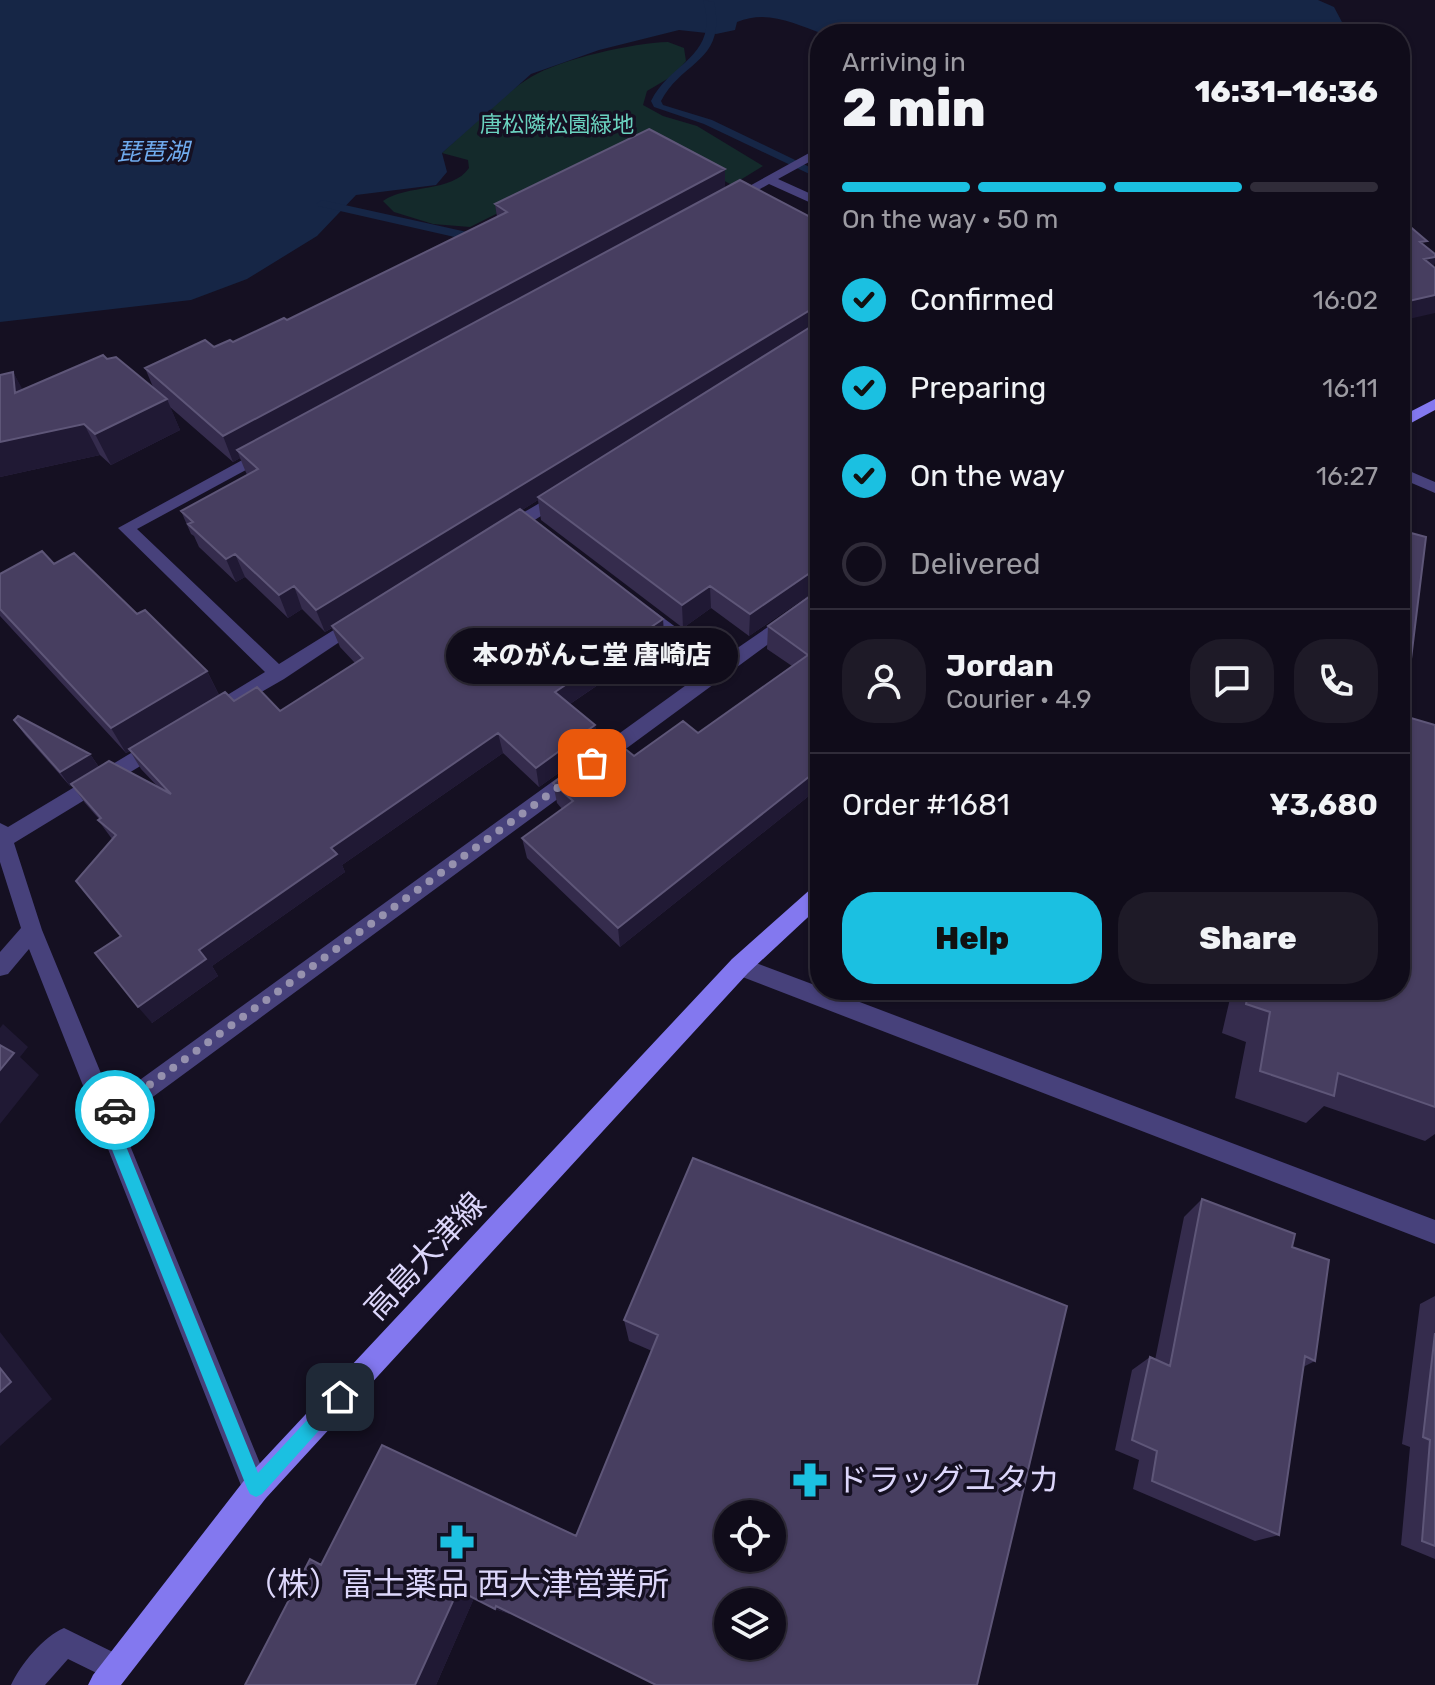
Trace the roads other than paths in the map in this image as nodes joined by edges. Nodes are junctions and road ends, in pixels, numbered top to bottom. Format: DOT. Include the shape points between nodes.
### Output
graph roads {
  1 [pos="810,156"];
  2 [pos="772,177"];
  3 [pos="810,198"];
  4 [pos="723,204"];
  5 [pos="1435,404"];
  6 [pos="1410,418"];
  7 [pos="279,445"];
  8 [pos="1410,477"];
  9 [pos="578,485"];
  10 [pos="1435,488"];
  11 [pos="498,536"];
  12 [pos="634,604"];
  13 [pos="810,604"];
  14 [pos="368,617"];
  15 [pos="720,670"];
  16 [pos="278,674"];
  17 [pos="199,721"];
  18 [pos="173,737"];
  19 [pos="2,835"];
  20 [pos="810,902"];
  21 [pos="32,930"];
  22 [pos="740,966"];
  23 [pos="0,967"];
  24 [pos="810,993"];
  25 [pos="829,1000"];
  26 [pos="107,1117"];
  27 [pos="1435,1232"];
  28 [pos="256,1488"];
  29 [pos="109,1676"];
  30 [pos="26,1685"];
  1 -- 2 [label="street"];
  2 -- 3 [label="street"];
  2 -- 4 [label="street"];
  5 -- 6 [label="main road"];
  7 -- 16 [label="street" via="126,528"];
  8 -- 10 [label="street"];
  9 -- 11 [label="street" via="530,524"];
  12 -- 15 [label="street"];
  13 -- 15 [label="street"];
  14 -- 16 [label="street"];
  15 -- 26 [label="street"];
  16 -- 17 [label="street"];
  18 -- 19 [label="street"];
  19 -- 21 [label="street"];
  20 -- 22 [label="main road, 高島大津線"];
  21 -- 23 [label="street"];
  21 -- 26 [label="street"];
  22 -- 24 [label="street"];
  22 -- 28 [label="main road, 高島大津線"];
  25 -- 27 [label="street"];
  26 -- 28 [label="street"];
  28 -- 29 [label="main road, 高島大津線"];
  29 -- 30 [label="street" via="64,1642"];
}
